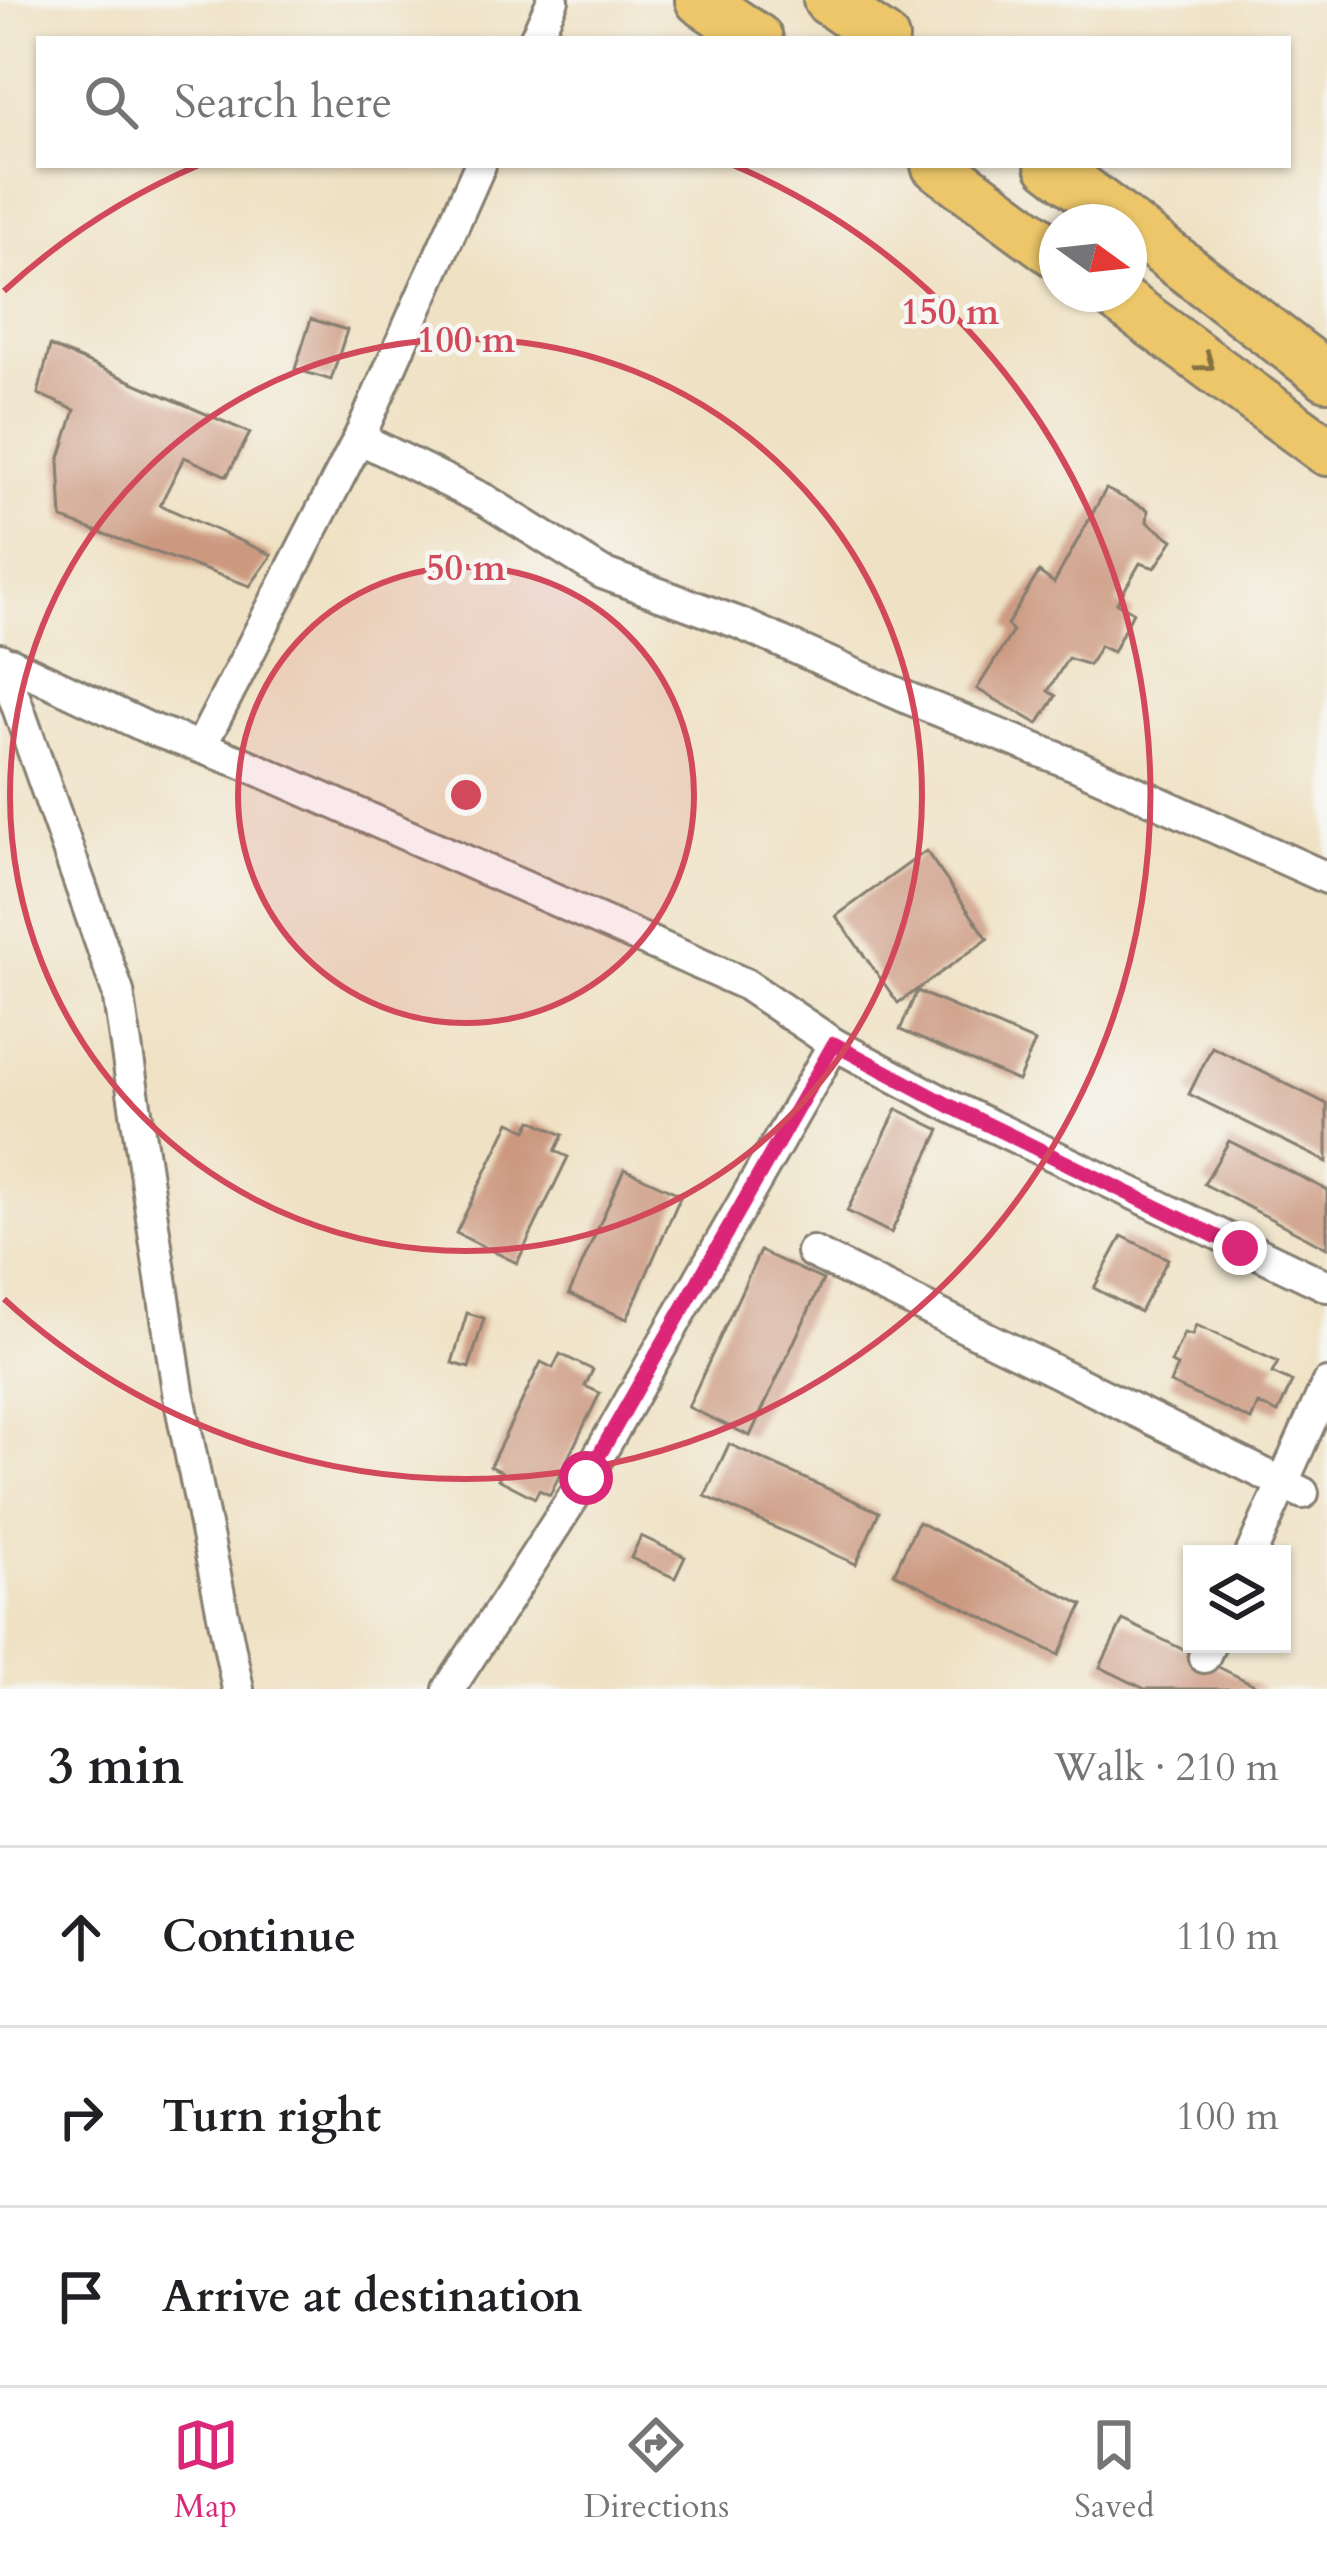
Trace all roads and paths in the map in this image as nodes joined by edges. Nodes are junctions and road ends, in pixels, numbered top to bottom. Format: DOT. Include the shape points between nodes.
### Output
graph roads {
  1 [pos="553,0"];
  2 [pos="700,0"];
  3 [pos="828,0"];
  4 [pos="537,36"];
  5 [pos="754,36"];
  6 [pos="880,36"];
  7 [pos="479,168"];
  8 [pos="940,168"];
  9 [pos="1054,168"];
  10 [pos="1101,204"];
  11 [pos="1147,239"];
  12 [pos="1039,241"];
  13 [pos="1137,312"];
  14 [pos="1327,376"];
  15 [pos="359,438"];
  16 [pos="1327,451"];
  17 [pos="2,662"];
  18 [pos="201,746"];
  19 [pos="1327,878"];
  20 [pos="834,1044"];
  21 [pos="812,1252"];
  22 [pos="1327,1286"];
  23 [pos="1327,1384"];
  24 [pos="1293,1488"];
  25 [pos="1257,1545"];
  26 [pos="238,1689"];
  27 [pos="449,1689"];
  1 -- 4 [label="street"];
  2 -- 5 [label="highway"];
  3 -- 6 [label="highway"];
  7 -- 15 [label="street"];
  8 -- 12 [label="highway"];
  9 -- 10 [label="highway"];
  11 -- 14 [label="highway"];
  13 -- 16 [label="highway, one-way"];
  15 -- 18 [label="street"];
  15 -- 19 [label="street" via="485,500 602,573 739,623"];
  17 -- 18 [label="street"];
  17 -- 26 [label="street" via="118,992 178,1390"];
  18 -- 20 [label="street" via="745,984"];
  20 -- 22 [label="street"];
  20 -- 27 [label="street" via="586,1478"];
  21 -- 24 [label="street"];
  23 -- 24 [label="street"];
  24 -- 25 [label="street"];
}
